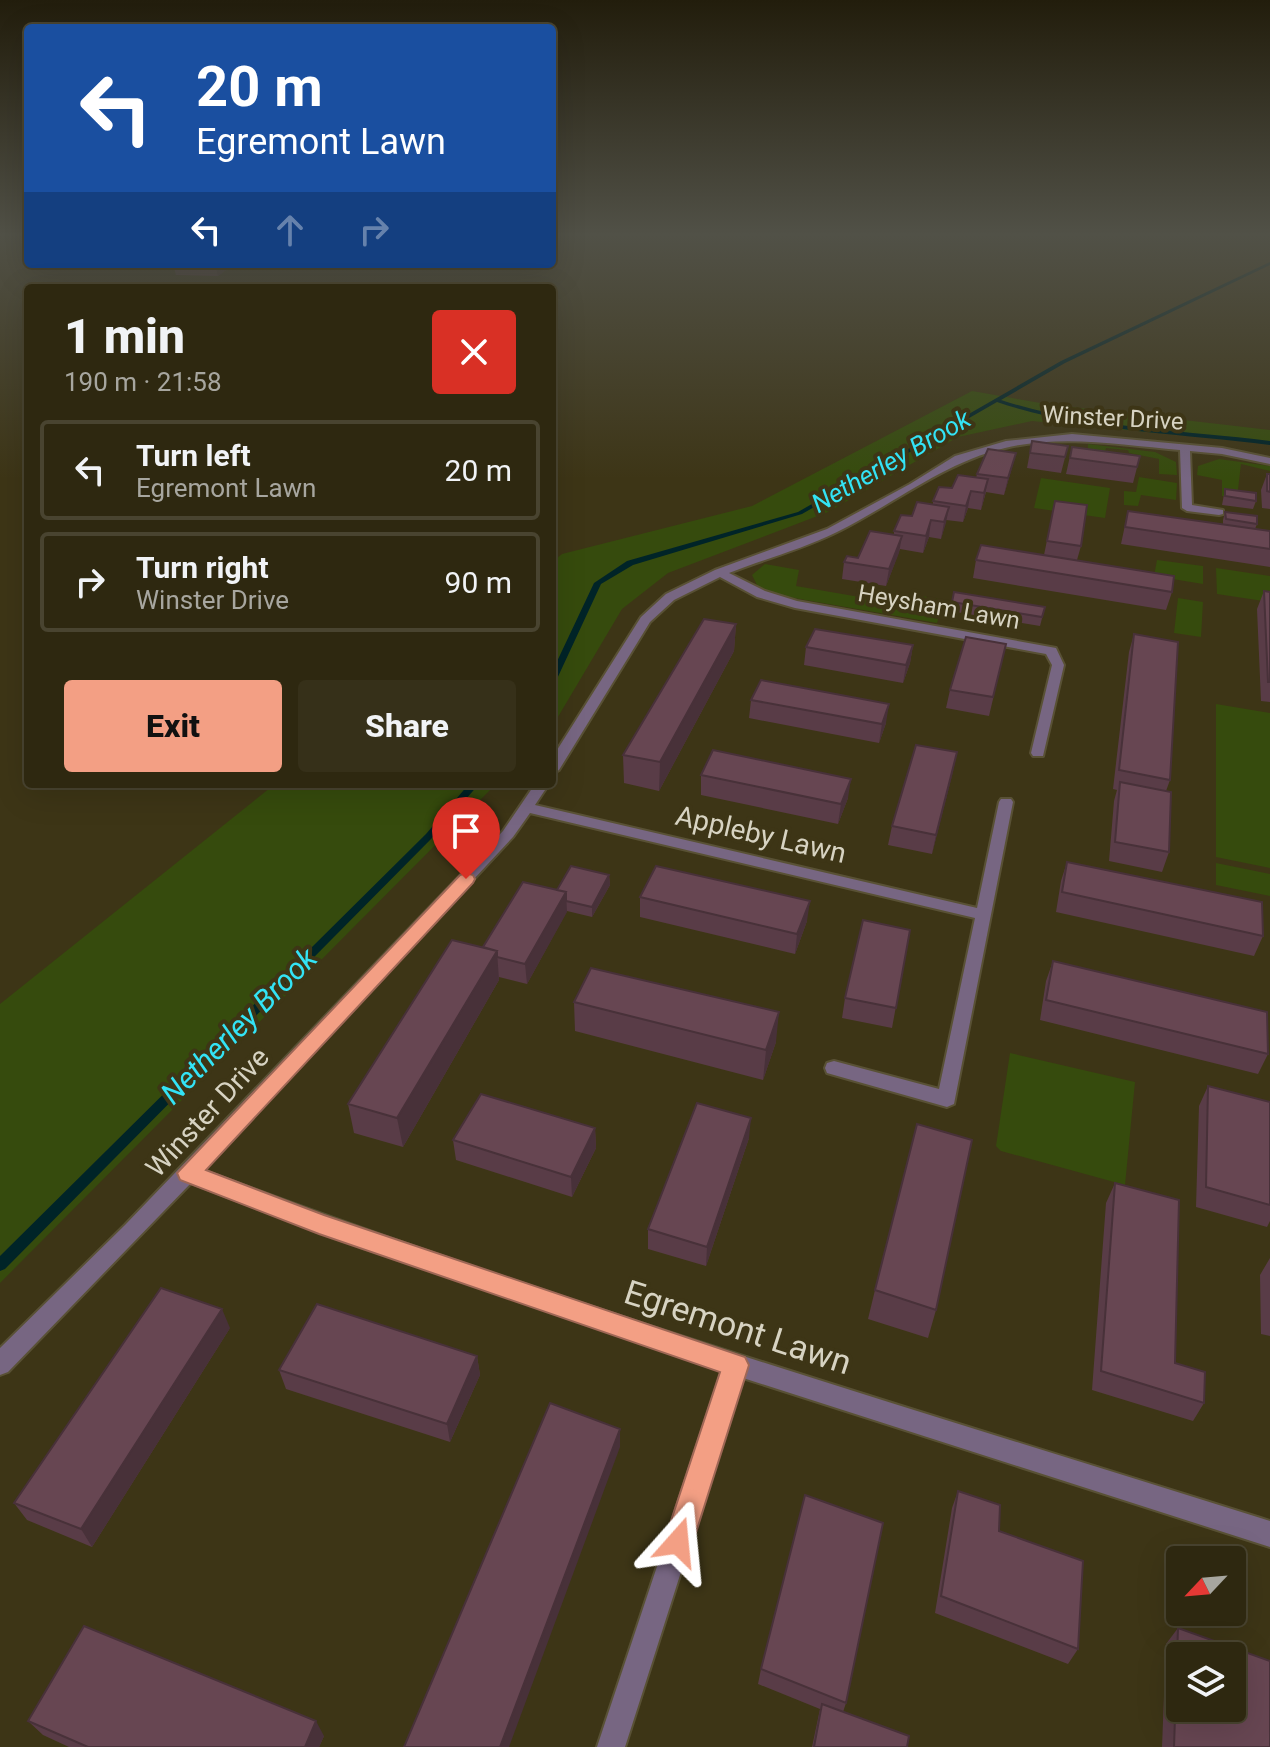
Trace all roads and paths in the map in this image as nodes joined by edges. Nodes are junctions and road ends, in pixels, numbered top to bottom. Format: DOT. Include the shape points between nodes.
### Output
graph roads {
  1 [pos="1185,447"];
  2 [pos="1270,461"];
  3 [pos="1219,512"];
  4 [pos="719,572"];
  5 [pos="1038,753"];
  6 [pos="556,764"];
  7 [pos="539,788"];
  8 [pos="1006,802"];
  9 [pos="526,808"];
  10 [pos="984,915"];
  11 [pos="834,1068"];
  12 [pos="188,1173"];
  13 [pos="0,1364"];
  14 [pos="736,1365"];
  15 [pos="1270,1534"];
  16 [pos="611,1747"];
  1 -- 2 [label="street, Winster Drive"];
  1 -- 3 [label="street" via="1187,508"];
  1 -- 4 [label="street, Winster Drive" via="1072,437 1006,444 959,458 831,531"];
  4 -- 5 [label="street, Heysham Lawn" via="795,604 1051,651 1058,665"];
  4 -- 6 [label="street, Winster Drive" via="670,597 645,620"];
  7 -- 9 [label="street, Winster Drive"];
  8 -- 10 [label="street"];
  9 -- 10 [label="street, Appleby Lawn"];
  9 -- 12 [label="street, Winster Drive" via="508,834"];
  10 -- 11 [label="street" via="947,1099"];
  12 -- 13 [label="street, Winster Drive"];
  12 -- 14 [label="street, Egremont Lawn"];
  14 -- 15 [label="street, Egremont Lawn"];
  14 -- 16 [label="street"];
}
